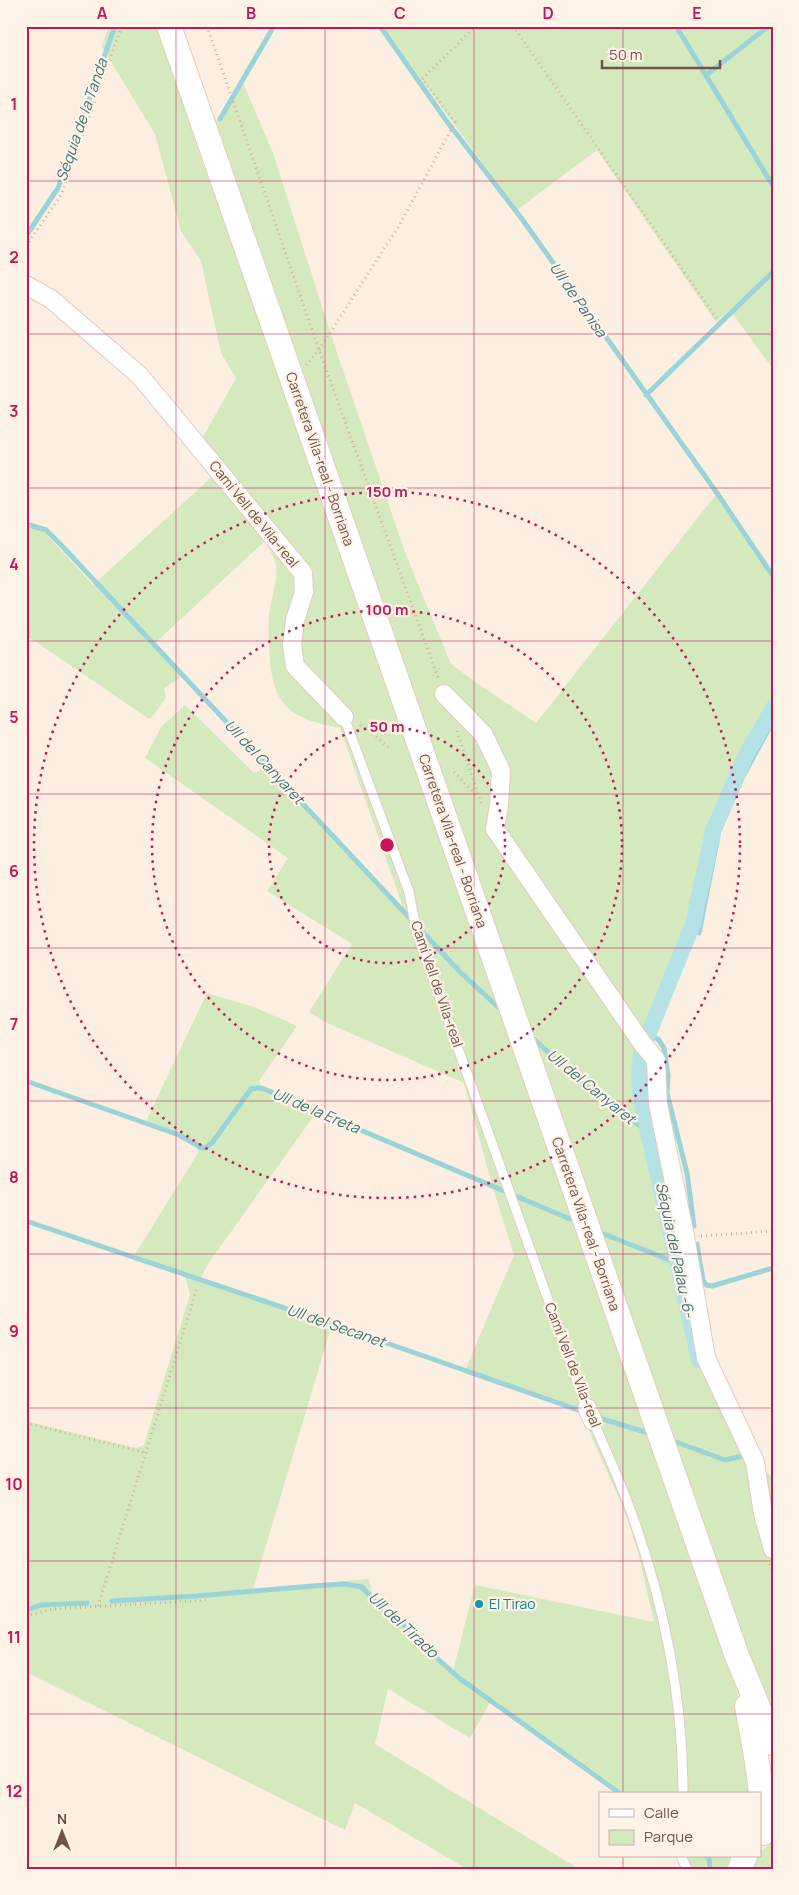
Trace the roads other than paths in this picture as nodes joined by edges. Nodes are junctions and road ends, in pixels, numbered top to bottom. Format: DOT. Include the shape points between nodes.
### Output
graph roads {
  1 [pos="169,26"];
  2 [pos="26,285"];
  3 [pos="444,694"];
  4 [pos="344,716"];
  5 [pos="773,1549"];
  6 [pos="737,1656"];
  7 [pos="773,1743"];
  8 [pos="683,1792"];
  9 [pos="765,1832"];
  1 -- 6 [label="main road, Carretera Vila-real - Borriana"];
  2 -- 4 [label="street, Camí Vell de Vila-real" via="51,299 140,376 303,573 304,592 295,620 292,645 295,666"];
  3 -- 5 [label="street" via="484,734 501,771 495,829 656,1060 658,1104 706,1358 755,1462 762,1514"];
  4 -- 8 [label="lane, Camí Vell de Vila-real" via="409,892 416,931 590,1415 630,1508 655,1589 672,1669 682,1735"];
  6 -- 7 [label="main road, Carretera Vila-real - Borriana"];
  6 -- 9 [label="main road, Carretera Vila-real - Borriana" via="760,1775"];
}
